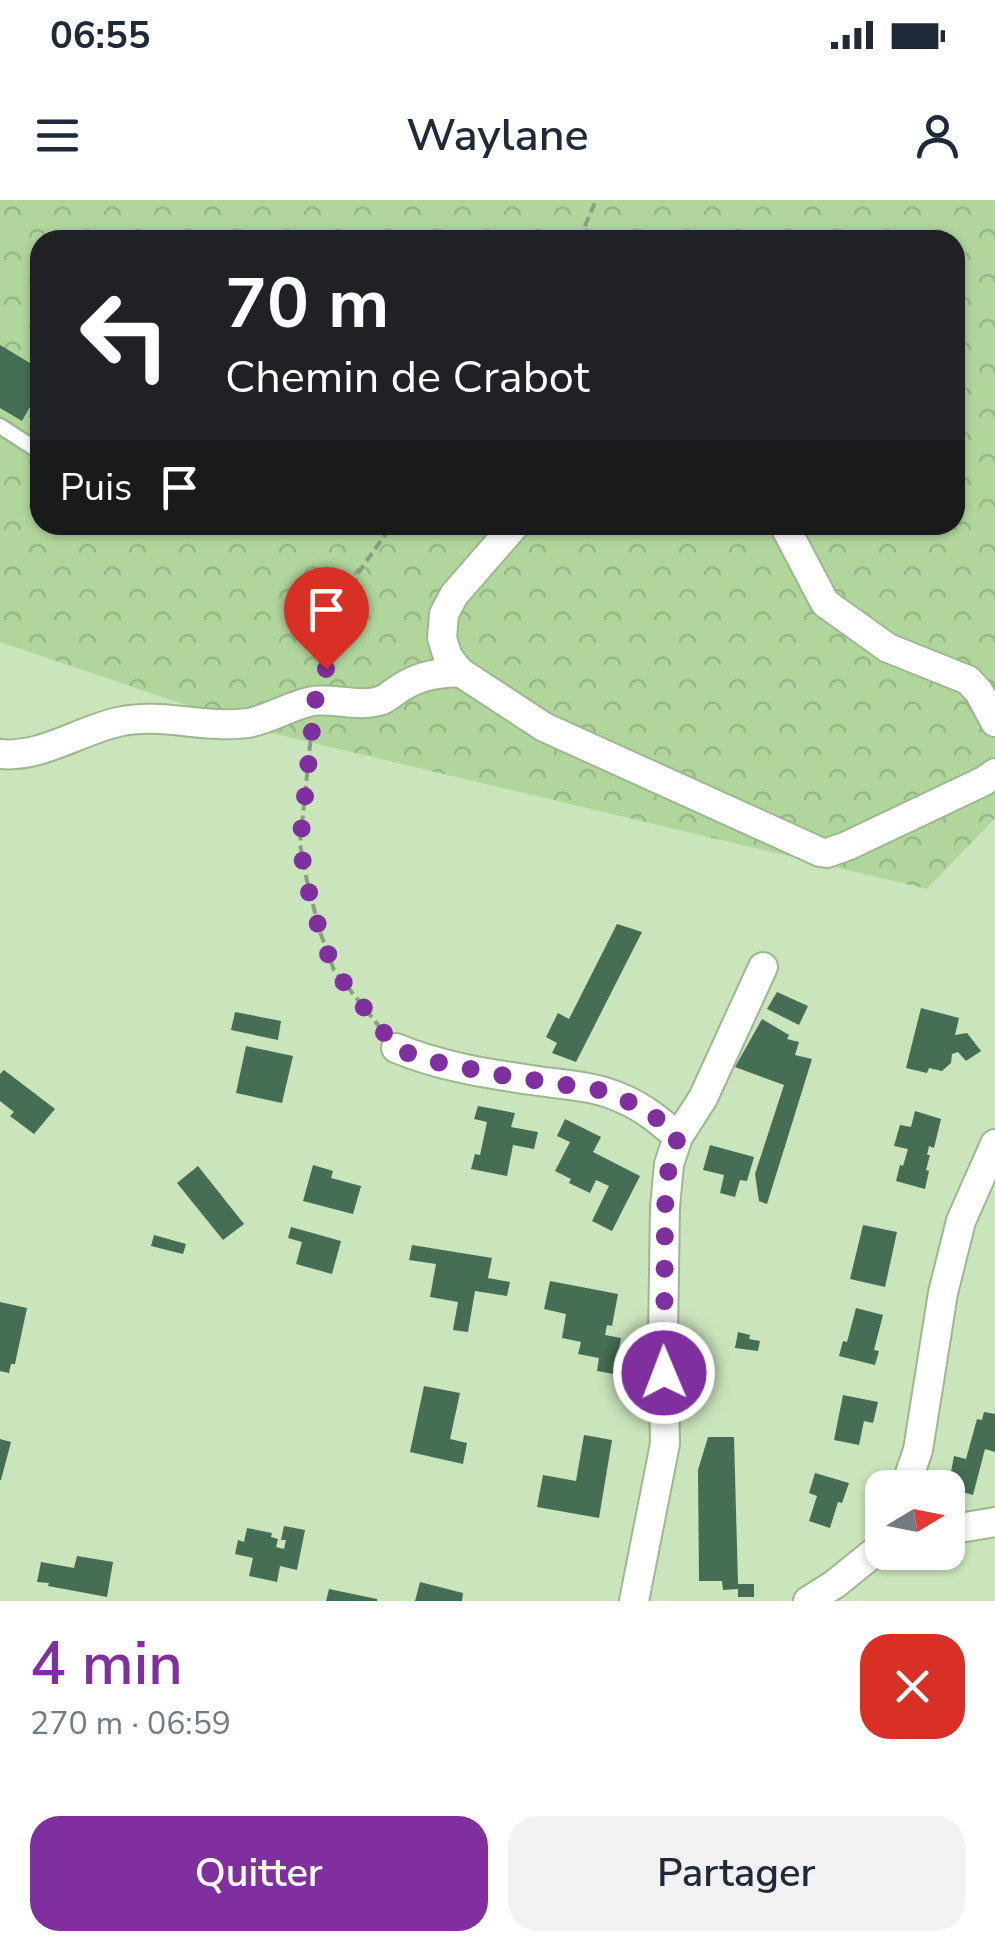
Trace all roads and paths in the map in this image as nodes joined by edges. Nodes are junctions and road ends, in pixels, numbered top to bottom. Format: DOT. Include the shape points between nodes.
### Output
graph roads {
  1 [pos="596,200"];
  2 [pos="583,230"];
  3 [pos="0,426"];
  4 [pos="30,446"];
  5 [pos="385,535"];
  6 [pos="506,535"];
  7 [pos="789,535"];
  8 [pos="460,672"];
  9 [pos="315,701"];
  10 [pos="995,722"];
  11 [pos="0,754"];
  12 [pos="995,773"];
  13 [pos="762,967"];
  14 [pos="396,1048"];
  15 [pos="678,1137"];
  16 [pos="995,1144"];
  17 [pos="911,1470"];
  18 [pos="995,1522"];
  19 [pos="965,1527"];
  20 [pos="865,1560"];
  21 [pos="634,1601"];
  22 [pos="808,1601"];
  1 -- 2 [label="path"];
  3 -- 4 [label="lane"];
  5 -- 9 [label="path" via="358,573"];
  6 -- 8 [label="street" via="444,614 442,638"];
  7 -- 10 [label="street" via="826,603 888,648 968,680"];
  8 -- 9 [label="street" via="420,677 382,700"];
  8 -- 12 [label="street" via="544,727 820,852 846,846"];
  9 -- 11 [label="street" via="228,726 144,717 18,756"];
  9 -- 14 [label="path" via="300,844 306,881 334,970"];
  13 -- 15 [label="street"];
  14 -- 15 [label="street" via="422,1059 599,1090 654,1116"];
  15 -- 21 [label="street" via="665,1207 665,1444"];
  16 -- 17 [label="street" via="961,1222"];
  18 -- 19 [label="street"];
  20 -- 22 [label="street"];
}
